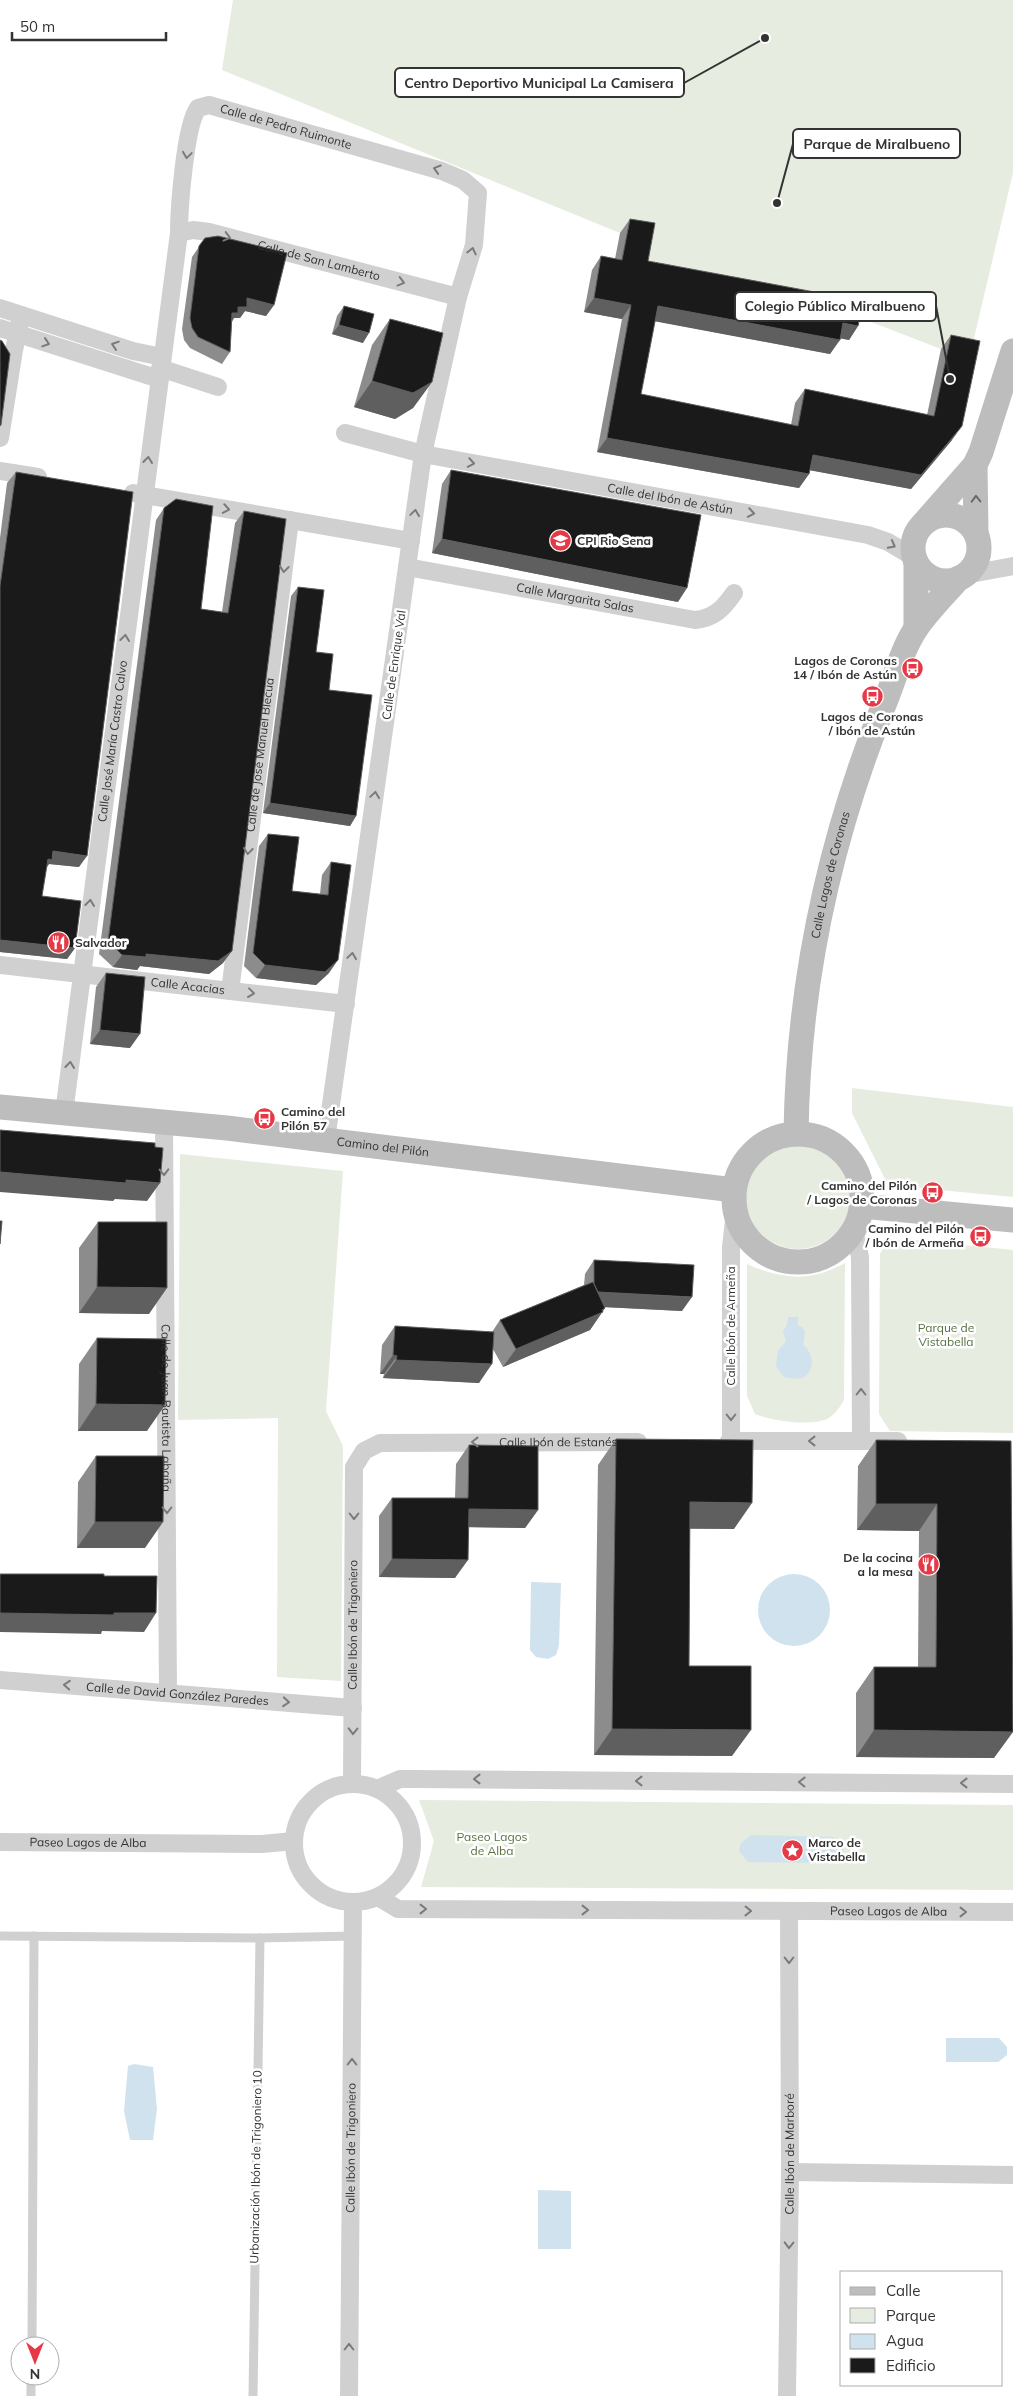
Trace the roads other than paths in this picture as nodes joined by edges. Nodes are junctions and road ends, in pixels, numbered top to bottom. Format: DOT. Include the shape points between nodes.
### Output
graph roads {
  1 [pos="478,193"];
  2 [pos="179,234"];
  3 [pos="458,297"];
  4 [pos="0,308"];
  5 [pos="22,315"];
  6 [pos="0,328"];
  7 [pos="18,334"];
  8 [pos="1013,351"];
  9 [pos="160,368"];
  10 [pos="218,387"];
  11 [pos="345,433"];
  12 [pos="0,438"];
  13 [pos="423,454"];
  14 [pos="975,465"];
  15 [pos="0,471"];
  16 [pos="57,480"];
  17 [pos="115,490"];
  18 [pos="143,495"];
  19 [pos="290,520"];
  20 [pos="923,524"];
  21 [pos="976,533"];
  22 [pos="411,541"];
  23 [pos="915,560"];
  24 [pos="1013,566"];
  25 [pos="407,567"];
  26 [pos="962,577"];
  27 [pos="734,593"];
  28 [pos="916,628"];
  29 [pos="0,965"];
  30 [pos="81,973"];
  31 [pos="230,991"];
  32 [pos="346,1004"];
  33 [pos="0,1107"];
  34 [pos="64,1113"];
  35 [pos="164,1123"];
  36 [pos="796,1134"];
  37 [pos="326,1140"];
  38 [pos="735,1201"];
  39 [pos="862,1206"];
  40 [pos="1013,1220"];
  41 [pos="854,1230"];
  42 [pos="712,1441"];
  43 [pos="731,1441"];
  44 [pos="861,1441"];
  45 [pos="653,1442"];
  46 [pos="918,1442"];
  47 [pos="354,1467"];
  48 [pos="0,1680"];
  49 [pos="168,1692"];
  50 [pos="353,1708"];
  51 [pos="352,1784"];
  52 [pos="1013,1784"];
  53 [pos="377,1789"];
  54 [pos="294,1841"];
  55 [pos="0,1842"];
  56 [pos="378,1897"];
  57 [pos="353,1902"];
  58 [pos="789,1911"];
  59 [pos="1013,1912"];
  60 [pos="0,1936"];
  61 [pos="34,1936"];
  62 [pos="353,1936"];
  63 [pos="260,1938"];
  64 [pos="790,2172"];
  65 [pos="1013,2174"];
  66 [pos="32,2336"];
  67 [pos="253,2396"];
  68 [pos="349,2396"];
  69 [pos="788,2396"];
  1 -- 2 [label="street, Calle de Pedro Ruimonte, one-way" via="463,180 442,171 208,105 198,108 192,117 179,211"];
  3 -- 1 [label="street, Calle de Enrique Val, one-way" via="474,245"];
  2 -- 3 [label="street, Calle de San Lamberto, one-way" via="193,230 209,232"];
  2 -- 9 [label="street, Calle de Pedro Ruimonte"];
  3 -- 13 [label="street, Calle de Enrique Val"];
  4 -- 5 [label="street"];
  5 -- 7 [label="street"];
  9 -- 5 [label="street, one-way" via="133,351"];
  6 -- 7 [label="street"];
  7 -- 9 [label="street, one-way"];
  7 -- 12 [label="street"];
  8 -- 14 [label="street"];
  9 -- 10 [label="street"];
  18 -- 9 [label="street, Calle José María Castro Calvo, one-way"];
  11 -- 13 [label="street, Calle del Ibón de Astún"];
  22 -- 13 [label="street, Calle de Enrique Val, one-way"];
  13 -- 23 [label="street, Calle del Ibón de Astún, one-way" via="839,529 888,542"];
  14 -- 20 [label="street"];
  21 -- 14 [label="street, one-way"];
  15 -- 16 [label="street"];
  17 -- 18 [label="street"];
  18 -- 19 [label="street, one-way"];
  30 -- 18 [label="street, Calle José María Castro Calvo, one-way"];
  19 -- 22 [label="street"];
  19 -- 31 [label="street, Calle de José Manuel Blecua, one-way"];
  20 -- 21 [label="street" via="938,515 956,516"];
  20 -- 23 [label="street" via="914,540"];
  21 -- 26 [label="street" via="979,551 972,569"];
  22 -- 25 [label="street, Calle de Enrique Val"];
  23 -- 26 [label="street" via="926,573 939,580"];
  23 -- 28 [label="street, Calle Lagos de Coronas"];
  24 -- 26 [label="street"];
  25 -- 27 [label="street, Calle Margarita Salas" via="695,620 708,619 722,609"];
  32 -- 25 [label="street, Calle de Enrique Val, one-way"];
  26 -- 28 [label="street, Calle Lagos de Coronas"];
  28 -- 36 [label="street, Calle Lagos de Coronas" via="870,741 843,818 827,877 803,1015"];
  29 -- 30 [label="street, Calle Acacias"];
  30 -- 31 [label="street, Calle Acacias"];
  34 -- 30 [label="street, Calle José María Castro Calvo, one-way"];
  31 -- 32 [label="street, Calle Acacias, one-way"];
  32 -- 37 [label="street, Calle de Enrique Val"];
  33 -- 34 [label="street, Camino del Pilón"];
  34 -- 35 [label="street, Camino del Pilón"];
  35 -- 37 [label="street, Camino del Pilón"];
  35 -- 49 [label="street, Calle de Juan Bautista Labaña, one-way"];
  36 -- 38 [label="street" via="770,1141 748,1157 739,1173"];
  36 -- 39 [label="street" via="818,1138 837,1148 852,1164 860,1184"];
  37 -- 38 [label="street, Camino del Pilón"];
  38 -- 41 [label="street" via="742,1230 754,1245 770,1256 788,1262 808,1262 826,1256 842,1245"];
  38 -- 43 [label="street, Calle Ibón de Armeña, one-way" via="731,1247"];
  39 -- 40 [label="street"];
  39 -- 41 [label="street"];
  44 -- 41 [label="street, one-way" via="860,1257"];
  42 -- 43 [label="street"];
  44 -- 43 [label="street, one-way"];
  44 -- 46 [label="street"];
  45 -- 47 [label="street, Calle Ibón de Estanés, one-way" via="380,1443 364,1451"];
  47 -- 50 [label="street, Calle Ibón de Trigoniero, one-way"];
  49 -- 48 [label="street, Calle de David González Paredes, one-way"];
  49 -- 50 [label="street, Calle de David González Paredes, one-way"];
  50 -- 51 [label="street, Calle Ibón de Trigoniero, one-way"];
  51 -- 53 [label="street"];
  51 -- 54 [label="street" via="334,1787 318,1795 297,1823"];
  52 -- 53 [label="street, one-way" via="400,1779"];
  53 -- 56 [label="street" via="393,1799 405,1814 412,1833 412,1852 406,1870 394,1886"];
  54 -- 55 [label="street, Paseo Lagos de Alba" via="262,1844"];
  54 -- 57 [label="street" via="298,1864 310,1884 337,1900"];
  56 -- 57 [label="street"];
  56 -- 58 [label="street, Paseo Lagos de Alba, one-way" via="398,1909"];
  57 -- 62 [label="street, Calle Ibón de Trigoniero"];
  58 -- 59 [label="street, Paseo Lagos de Alba, one-way"];
  58 -- 64 [label="street, Calle Ibón de Marboré, one-way"];
  60 -- 61 [label="lane"];
  61 -- 63 [label="lane"];
  61 -- 66 [label="lane"];
  62 -- 63 [label="lane"];
  68 -- 62 [label="street, Calle Ibón de Trigoniero, one-way"];
  63 -- 67 [label="lane, Urbanización Ibón de Trigoniero 10"];
  64 -- 65 [label="street"];
  64 -- 69 [label="street, Calle Ibón de Marboré, one-way"];
}
